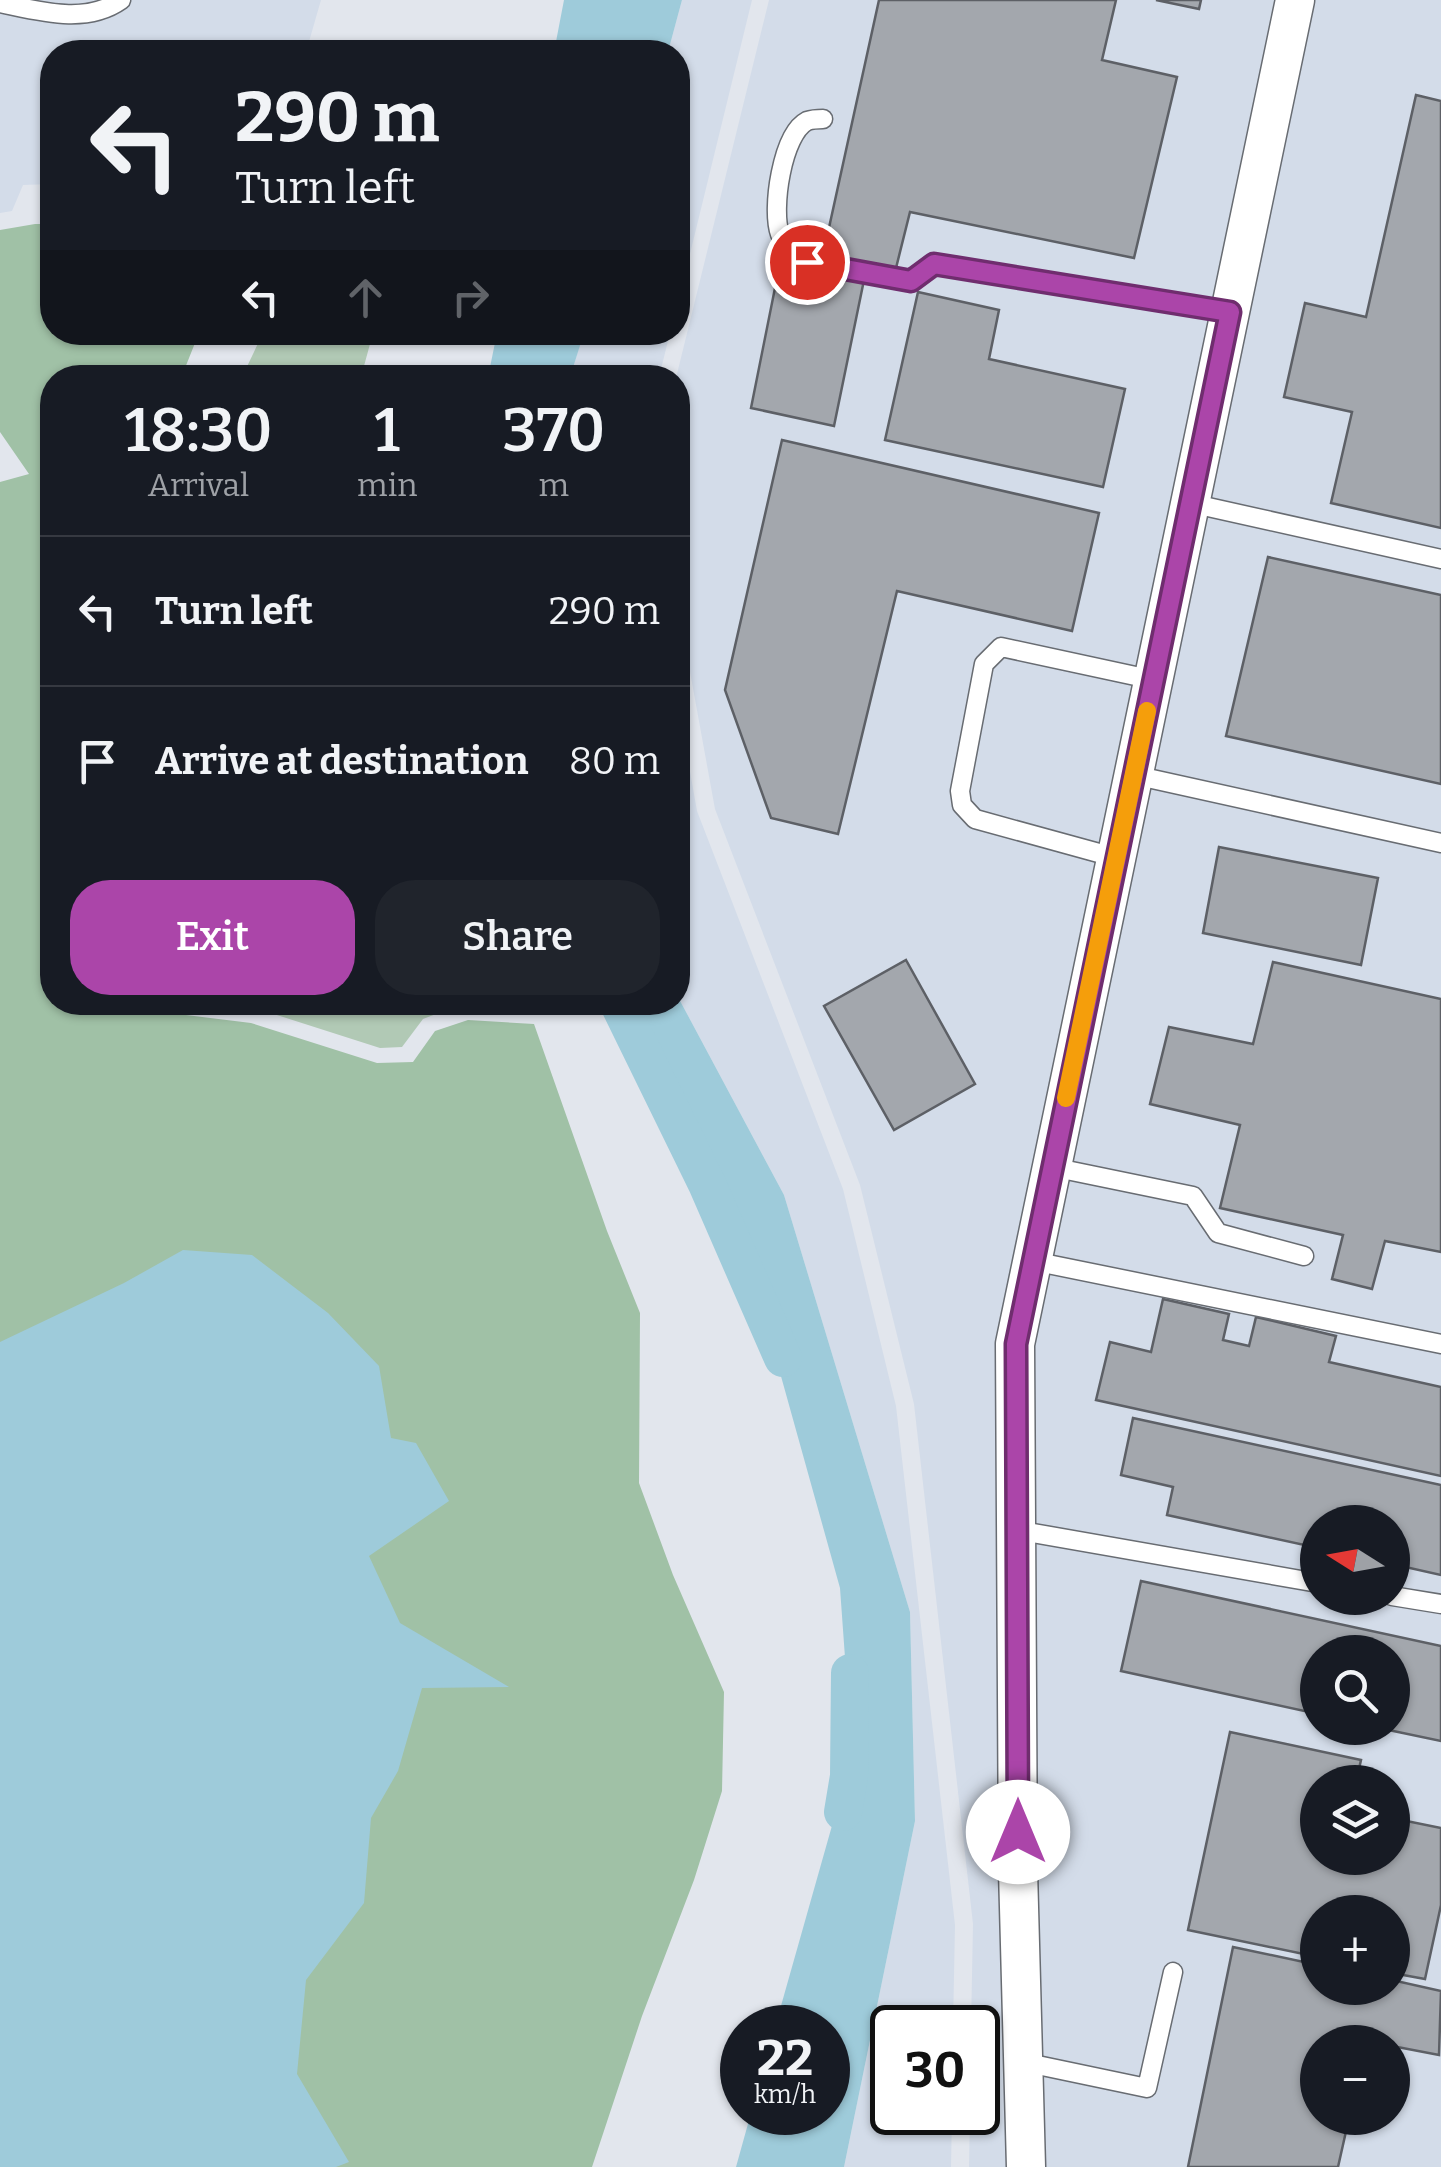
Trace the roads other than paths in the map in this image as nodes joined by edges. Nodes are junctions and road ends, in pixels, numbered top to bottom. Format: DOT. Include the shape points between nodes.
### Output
graph roads {
  1 [pos="121,0"];
  2 [pos="1295,0"];
  3 [pos="0,3"];
  4 [pos="823,119"];
  5 [pos="1230,312"];
  6 [pos="1190,503"];
  7 [pos="1441,559"];
  8 [pos="1154,680"];
  9 [pos="1134,774"];
  10 [pos="1441,843"];
  11 [pos="1116,858"];
  12 [pos="1052,1167"];
  13 [pos="1304,1256"];
  14 [pos="1033,1261"];
  15 [pos="1441,1344"];
  16 [pos="1016,1530"];
  17 [pos="1300,1580"];
  18 [pos="1410,1599"];
  19 [pos="1441,1604"];
  20 [pos="1173,1972"];
  21 [pos="1023,2062"];
  22 [pos="1026,2167"];
  1 -- 3 [label="lane" via="105,12 54,14"];
  2 -- 5 [label="street"];
  4 -- 5 [label="lane" via="808,120 793,136 778,188 778,231 794,256 911,281 934,264"];
  5 -- 6 [label="street"];
  6 -- 7 [label="lane"];
  6 -- 8 [label="street"];
  8 -- 9 [label="street"];
  8 -- 11 [label="lane" via="1001,647 984,664 962,805 976,820"];
  9 -- 10 [label="lane"];
  9 -- 11 [label="street"];
  11 -- 12 [label="street"];
  12 -- 13 [label="lane" via="1193,1196 1218,1232"];
  12 -- 14 [label="street"];
  14 -- 15 [label="lane"];
  14 -- 16 [label="street" via="1016,1344"];
  16 -- 17 [label="lane"];
  16 -- 21 [label="street"];
  18 -- 19 [label="lane"];
  20 -- 21 [label="lane" via="1147,2088"];
  21 -- 22 [label="street"];
}
